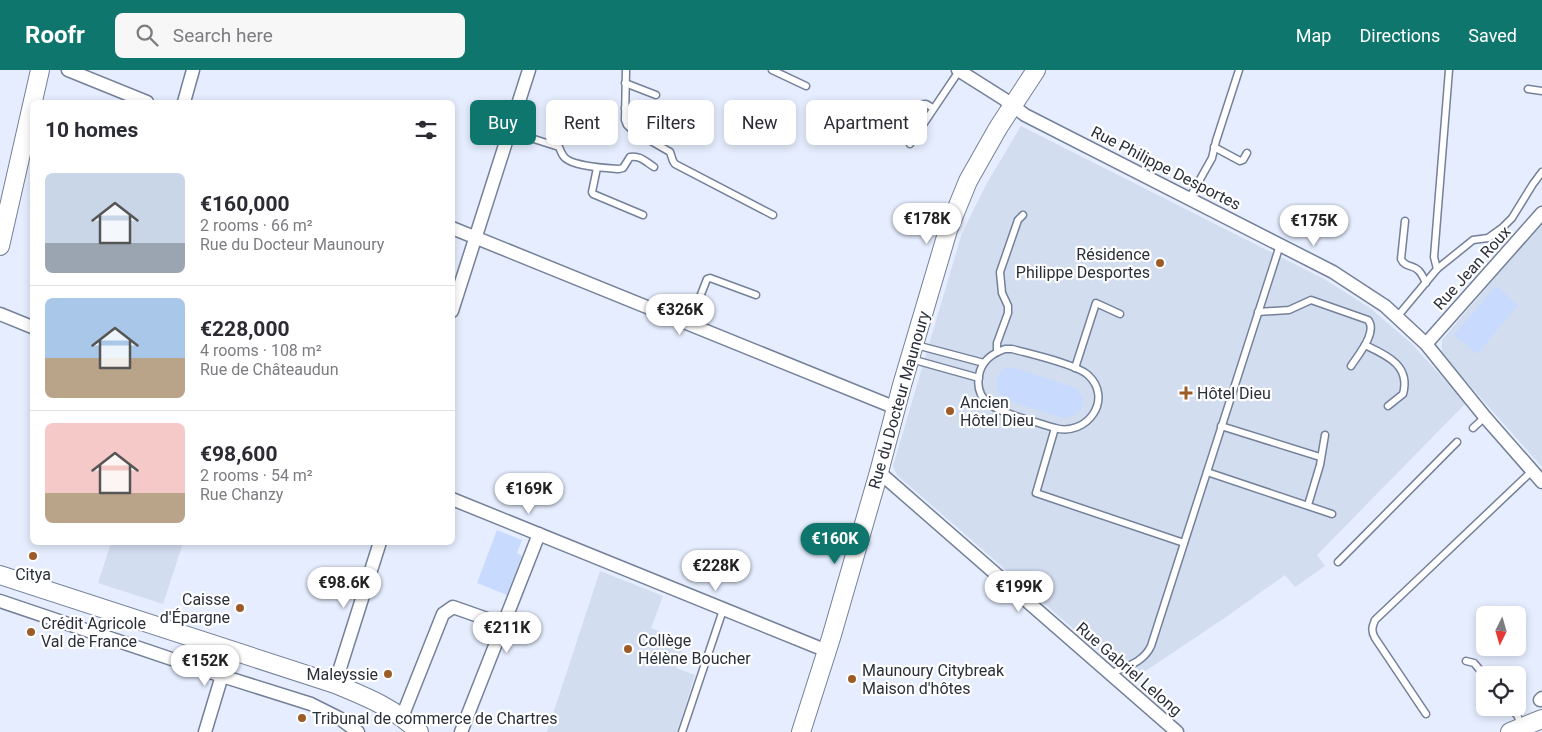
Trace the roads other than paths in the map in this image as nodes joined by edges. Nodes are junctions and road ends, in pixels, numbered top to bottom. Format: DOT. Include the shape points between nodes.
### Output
graph roads {
  1 [pos="40,70"];
  2 [pos="68,70"];
  3 [pos="193,70"];
  4 [pos="528,70"];
  5 [pos="626,70"];
  6 [pos="772,70"];
  7 [pos="958,70"];
  8 [pos="1036,70"];
  9 [pos="1239,70"];
  10 [pos="1449,70"];
  11 [pos="625,84"];
  12 [pos="806,86"];
  13 [pos="1528,90"];
  14 [pos="1542,91"];
  15 [pos="656,95"];
  16 [pos="33,100"];
  17 [pos="142,100"];
  18 [pos="185,100"];
  19 [pos="519,100"];
  20 [pos="927,105"];
  21 [pos="1013,106"];
  22 [pos="625,108"];
  23 [pos="933,108"];
  24 [pos="628,109"];
  25 [pos="30,114"];
  26 [pos="927,117"];
  27 [pos="536,140"];
  28 [pos="505,145"];
  29 [pos="1214,147"];
  30 [pos="1247,153"];
  31 [pos="654,167"];
  32 [pos="597,168"];
  33 [pos="1542,172"];
  34 [pos="1189,199"];
  35 [pos="1542,213"];
  36 [pos="643,215"];
  37 [pos="773,215"];
  38 [pos="1023,215"];
  39 [pos="1405,221"];
  40 [pos="455,229"];
  41 [pos="475,238"];
  42 [pos="1280,245"];
  43 [pos="0,246"];
  44 [pos="1437,269"];
  45 [pos="1426,283"];
  46 [pos="756,295"];
  47 [pos="455,301"];
  48 [pos="1258,312"];
  49 [pos="0,314"];
  50 [pos="1120,314"];
  51 [pos="1397,317"];
  52 [pos="690,325"];
  53 [pos="30,326"];
  54 [pos="1426,344"];
  55 [pos="1365,345"];
  56 [pos="912,351"];
  57 [pos="998,352"];
  58 [pos="984,363"];
  59 [pos="1351,366"];
  60 [pos="1076,368"];
  61 [pos="979,378"];
  62 [pos="1388,406"];
  63 [pos="896,408"];
  64 [pos="1485,417"];
  65 [pos="1221,426"];
  66 [pos="1055,428"];
  67 [pos="1473,428"];
  68 [pos="1325,435"];
  69 [pos="1457,442"];
  70 [pos="1320,457"];
  71 [pos="1532,471"];
  72 [pos="879,472"];
  73 [pos="1207,472"];
  74 [pos="1542,482"];
  75 [pos="455,500"];
  76 [pos="1308,505"];
  77 [pos="1332,514"];
  78 [pos="539,534"];
  79 [pos="1184,543"];
  80 [pos="379,545"];
  81 [pos="1338,562"];
  82 [pos="6,577"];
  83 [pos="0,601"];
  84 [pos="723,610"];
  85 [pos="504,625"];
  86 [pos="230,649"];
  87 [pos="827,651"];
  88 [pos="1466,661"];
  89 [pos="1477,666"];
  90 [pos="1110,674"];
  91 [pos="222,676"];
  92 [pos="335,684"];
  93 [pos="1426,714"];
  94 [pos="1517,716"];
  95 [pos="402,717"];
  96 [pos="1542,719"];
  97 [pos="1516,729"];
  98 [pos="205,732"];
  99 [pos="358,732"];
  100 [pos="419,732"];
  101 [pos="461,732"];
  102 [pos="682,732"];
  103 [pos="801,732"];
  104 [pos="1177,732"];
  1 -- 16 [label="main road"];
  2 -- 17 [label="street"];
  3 -- 18 [label="street"];
  4 -- 19 [label="street"];
  5 -- 11 [label="lane"];
  6 -- 12 [label="lane"];
  7 -- 21 [label="street, Rue Philippe Desportes"];
  7 -- 23 [label="lane"];
  8 -- 21 [label="main road, Rue du Docteur Maunoury"];
  9 -- 29 [label="lane"];
  10 -- 44 [label="lane" via="1434,257"];
  11 -- 15 [label="lane"];
  11 -- 22 [label="lane"];
  13 -- 14 [label="lane"];
  20 -- 23 [label="lane"];
  21 -- 34 [label="street, Rue Philippe Desportes"];
  21 -- 56 [label="main road, Rue du Docteur Maunoury" via="965,190 948,230"];
  22 -- 24 [label="lane"];
  22 -- 37 [label="lane" via="627,125 670,152 675,164"];
  23 -- 26 [label="lane"];
  25 -- 43 [label="main road"];
  27 -- 32 [label="lane" via="559,147 567,160"];
  28 -- 41 [label="street"];
  29 -- 30 [label="lane" via="1240,161"];
  29 -- 34 [label="lane" via="1212,158"];
  31 -- 32 [label="lane" via="634,156 623,168"];
  32 -- 36 [label="lane" via="593,194"];
  33 -- 44 [label="lane" via="1502,228 1488,238 1474,240"];
  34 -- 42 [label="street, Rue Philippe Desportes"];
  35 -- 54 [label="street, Rue Jean Roux"];
  38 -- 57 [label="lane" via="1018,220 1000,272 1008,313 997,343"];
  39 -- 45 [label="lane" via="1402,262 1418,269"];
  40 -- 41 [label="street"];
  41 -- 47 [label="street"];
  41 -- 52 [label="street"];
  42 -- 48 [label="lane"];
  42 -- 51 [label="street, Rue Philippe Desportes" via="1333,272"];
  44 -- 45 [label="lane"];
  45 -- 51 [label="lane"];
  46 -- 52 [label="lane" via="707,279"];
  48 -- 55 [label="lane" via="1289,310 1315,300 1368,320 1371,329"];
  48 -- 65 [label="lane"];
  49 -- 53 [label="street"];
  50 -- 60 [label="lane" via="1096,303"];
  51 -- 54 [label="street, Rue Philippe Desportes"];
  52 -- 63 [label="street"];
  54 -- 64 [label="street, Rue Philippe Desportes"];
  55 -- 59 [label="lane"];
  55 -- 62 [label="lane" via="1389,356 1403,374 1403,394"];
  56 -- 58 [label="lane"];
  56 -- 61 [label="lane"];
  56 -- 63 [label="main road, Rue du Docteur Maunoury"];
  57 -- 58 [label="lane"];
  57 -- 60 [label="lane" via="1012,349"];
  58 -- 61 [label="lane"];
  60 -- 66 [label="lane" via="1088,376 1096,388 1095,411 1079,427"];
  61 -- 66 [label="lane" via="983,397 994,408"];
  63 -- 72 [label="main road, Rue du Docteur Maunoury"];
  64 -- 67 [label="lane"];
  64 -- 71 [label="street, Rue Philippe Desportes"];
  65 -- 70 [label="lane"];
  65 -- 73 [label="lane"];
  66 -- 79 [label="lane" via="1036,493"];
  68 -- 70 [label="lane"];
  69 -- 81 [label="lane"];
  70 -- 76 [label="lane"];
  71 -- 74 [label="street, Rue Philippe Desportes"];
  71 -- 93 [label="lane" via="1375,620 1372,633"];
  72 -- 87 [label="main road, Rue du Docteur Maunoury"];
  72 -- 90 [label="street, Rue Gabriel Lelong"];
  73 -- 76 [label="lane"];
  73 -- 79 [label="lane"];
  75 -- 78 [label="street"];
  76 -- 77 [label="lane"];
  78 -- 84 [label="street"];
  78 -- 85 [label="street"];
  79 -- 90 [label="lane" via="1147,654"];
  80 -- 92 [label="street"];
  82 -- 86 [label="main road"];
  83 -- 91 [label="street"];
  84 -- 87 [label="street"];
  84 -- 102 [label="lane"];
  85 -- 95 [label="street" via="452,607 443,614"];
  85 -- 101 [label="street"];
  86 -- 91 [label="street"];
  86 -- 92 [label="main road"];
  87 -- 103 [label="main road, Rue du Docteur Maunoury"];
  88 -- 89 [label="lane"];
  90 -- 104 [label="street, Rue Gabriel Lelong"];
  91 -- 98 [label="street"];
  91 -- 99 [label="street" via="311,704"];
  92 -- 95 [label="main road" via="376,700"];
  94 -- 97 [label="lane"];
  95 -- 100 [label="main road"];
  96 -- 97 [label="main road"];
}
